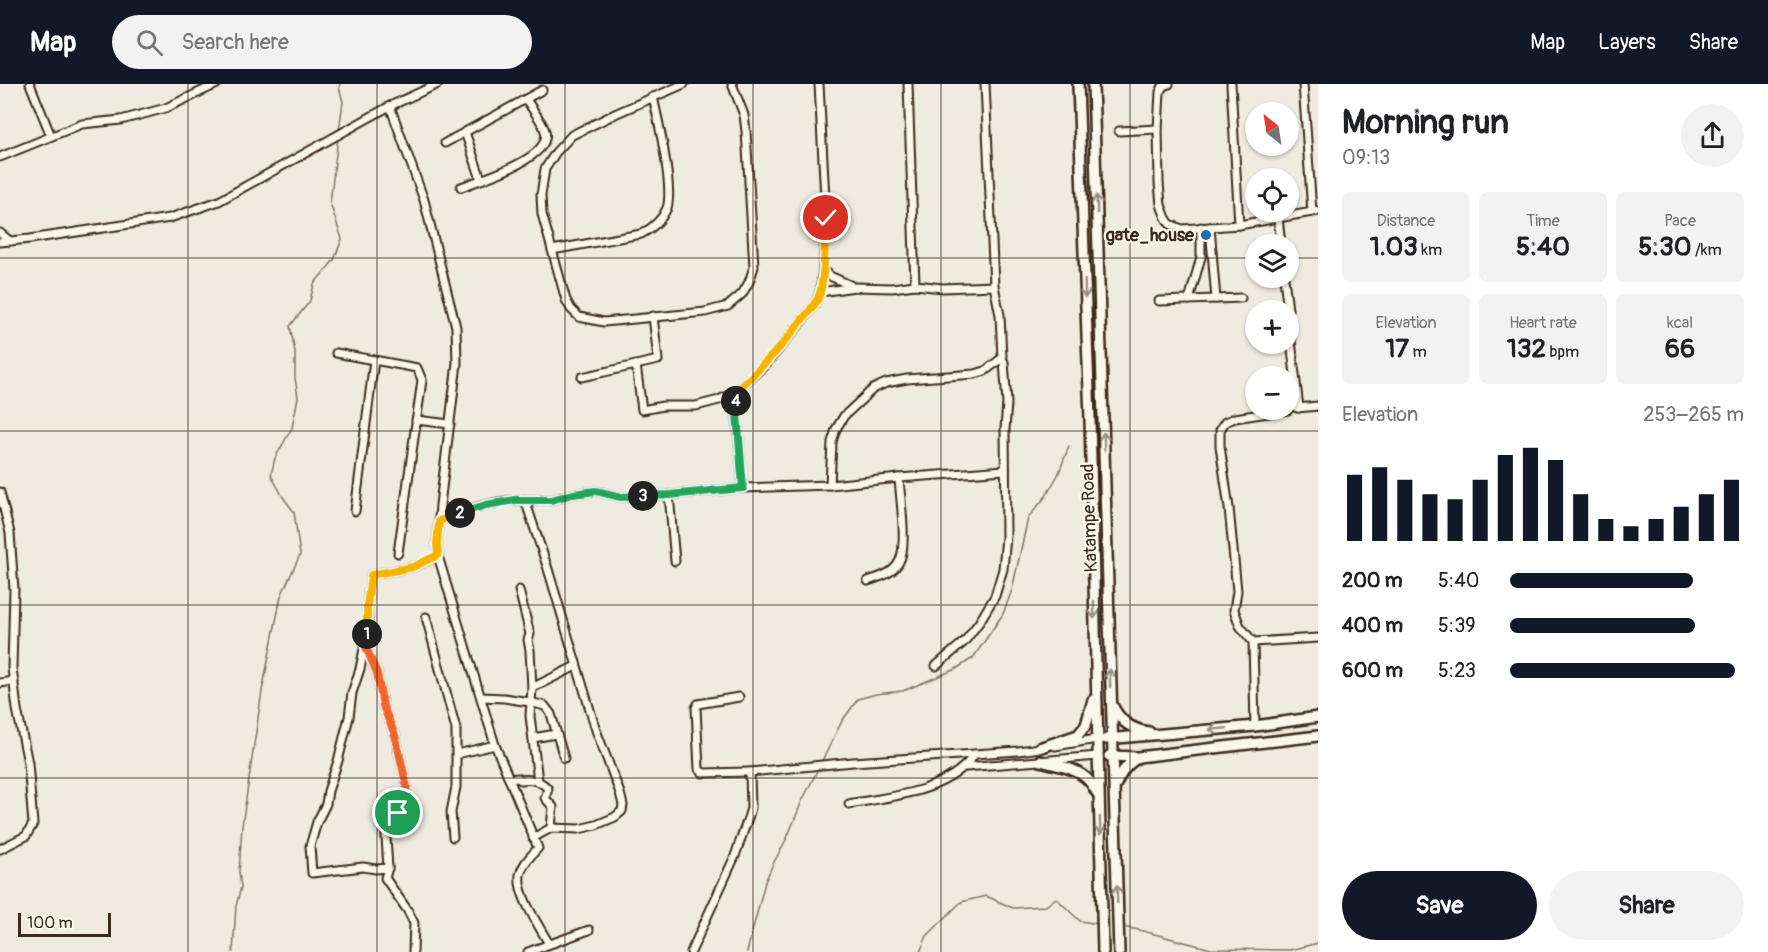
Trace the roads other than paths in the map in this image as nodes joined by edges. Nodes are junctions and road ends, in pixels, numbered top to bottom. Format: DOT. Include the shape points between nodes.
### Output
graph roads {
  1 [pos="30,84"];
  2 [pos="217,84"];
  3 [pos="438,84"];
  4 [pos="684,84"];
  5 [pos="732,84"];
  6 [pos="819,84"];
  7 [pos="908,84"];
  8 [pos="986,84"];
  9 [pos="1078,84"];
  10 [pos="1093,84"];
  11 [pos="1169,84"];
  12 [pos="1231,84"];
  13 [pos="1303,84"];
  14 [pos="543,90"];
  15 [pos="653,97"];
  16 [pos="526,99"];
  17 [pos="390,106"];
  18 [pos="1158,129"];
  19 [pos="1119,131"];
  20 [pos="465,132"];
  21 [pos="51,136"];
  22 [pos="445,143"];
  23 [pos="540,148"];
  24 [pos="556,152"];
  25 [pos="0,157"];
  26 [pos="481,179"];
  27 [pos="460,187"];
  28 [pos="1315,212"];
  29 [pos="1299,215"];
  30 [pos="1256,222"];
  31 [pos="1239,225"];
  32 [pos="1201,227"];
  33 [pos="1210,227"];
  34 [pos="0,233"];
  35 [pos="10,241"];
  36 [pos="0,242"];
  37 [pos="552,250"];
  38 [pos="1201,257"];
  39 [pos="1213,258"];
  40 [pos="823,269"];
  41 [pos="915,285"];
  42 [pos="994,286"];
  43 [pos="855,287"];
  44 [pos="820,292"];
  45 [pos="1241,298"];
  46 [pos="1216,299"];
  47 [pos="1189,300"];
  48 [pos="1159,301"];
  49 [pos="653,316"];
  50 [pos="336,353"];
  51 [pos="1002,358"];
  52 [pos="374,360"];
  53 [pos="636,365"];
  54 [pos="582,378"];
  55 [pos="735,392"];
  56 [pos="1318,406"];
  57 [pos="1299,408"];
  58 [pos="1245,416"];
  59 [pos="416,420"];
  60 [pos="450,424"];
  61 [pos="1005,470"];
  62 [pos="899,478"];
  63 [pos="830,485"];
  64 [pos="743,488"];
  65 [pos="0,492"];
  66 [pos="669,495"];
  67 [pos="525,500"];
  68 [pos="355,511"];
  69 [pos="439,521"];
  70 [pos="398,554"];
  71 [pos="438,555"];
  72 [pos="675,561"];
  73 [pos="868,580"];
  74 [pos="519,591"];
  75 [pos="426,617"];
  76 [pos="1318,638"];
  77 [pos="1253,642"];
  78 [pos="365,645"];
  79 [pos="576,666"];
  80 [pos="936,666"];
  81 [pos="14,681"];
  82 [pos="0,683"];
  83 [pos="532,688"];
  84 [pos="1096,692"];
  85 [pos="481,697"];
  86 [pos="739,697"];
  87 [pos="1110,701"];
  88 [pos="530,702"];
  89 [pos="1318,717"];
  90 [pos="1255,726"];
  91 [pos="556,734"];
  92 [pos="1164,735"];
  93 [pos="1318,736"];
  94 [pos="533,738"];
  95 [pos="1112,738"];
  96 [pos="1097,740"];
  97 [pos="495,745"];
  98 [pos="1039,748"];
  99 [pos="457,754"];
  100 [pos="975,754"];
  101 [pos="1098,756"];
  102 [pos="1113,756"];
  103 [pos="1138,757"];
  104 [pos="564,758"];
  105 [pos="1040,761"];
  106 [pos="966,767"];
  107 [pos="750,772"];
  108 [pos="509,779"];
  109 [pos="538,781"];
  110 [pos="1114,789"];
  111 [pos="1099,796"];
  112 [pos="849,804"];
  113 [pos="551,828"];
  114 [pos="453,837"];
  115 [pos="533,838"];
  116 [pos="0,849"];
  117 [pos="388,868"];
  118 [pos="589,930"];
  119 [pos="549,944"];
  120 [pos="413,952"];
  121 [pos="528,952"];
  122 [pos="692,952"];
  123 [pos="1103,952"];
  124 [pos="1119,952"];
  1 -- 21 [label="street"];
  2 -- 21 [label="street" via="166,108 121,120 82,124"];
  3 -- 17 [label="street"];
  4 -- 15 [label="street"];
  5 -- 49 [label="street" via="746,131 754,267 742,294 728,306"];
  6 -- 40 [label="street" via="826,218"];
  7 -- 41 [label="street"];
  8 -- 42 [label="street"];
  9 -- 84 [label="main road, Katampe Road, one-way"];
  87 -- 10 [label="main road, Katampe Road, one-way"];
  11 -- 18 [label="street" via="1160,92"];
  12 -- 31 [label="street"];
  13 -- 28 [label="street"];
  14 -- 16 [label="street"];
  15 -- 24 [label="street" via="572,135"];
  15 -- 37 [label="street" via="669,194 659,221 641,234"];
  16 -- 20 [label="street"];
  16 -- 23 [label="street" via="546,132"];
  17 -- 35 [label="street" via="219,201 170,218"];
  17 -- 60 [label="street" via="424,200 456,327 457,363"];
  18 -- 19 [label="street"];
  18 -- 32 [label="street" via="1160,196 1166,218 1178,228"];
  20 -- 22 [label="street"];
  20 -- 26 [label="street"];
  21 -- 25 [label="street"];
  23 -- 24 [label="street"];
  23 -- 26 [label="street" via="523,163"];
  24 -- 37 [label="street" via="544,169 541,195"];
  26 -- 27 [label="street"];
  28 -- 29 [label="street"];
  30 -- 31 [label="street"];
  31 -- 33 [label="street"];
  32 -- 33 [label="street"];
  32 -- 38 [label="street"];
  33 -- 39 [label="street"];
  34 -- 35 [label="street"];
  35 -- 36 [label="street"];
  37 -- 49 [label="street" via="567,300 579,317 604,321"];
  38 -- 39 [label="street"];
  38 -- 47 [label="street"];
  39 -- 46 [label="street"];
  40 -- 43 [label="street"];
  40 -- 44 [label="street"];
  41 -- 42 [label="street"];
  41 -- 43 [label="street"];
  42 -- 51 [label="street"];
  43 -- 44 [label="street"];
  44 -- 55 [label="street" via="794,331"];
  45 -- 46 [label="street"];
  46 -- 47 [label="street"];
  47 -- 48 [label="street"];
  49 -- 53 [label="street" via="658,360"];
  50 -- 52 [label="street"];
  51 -- 61 [label="street" via="1007,402"];
  51 -- 63 [label="street" via="986,371 975,374 907,379 873,389 836,429 831,442"];
  52 -- 59 [label="street" via="417,368 422,380"];
  52 -- 68 [label="street"];
  53 -- 54 [label="street"];
  53 -- 55 [label="street" via="642,410 696,406"];
  55 -- 64 [label="street"];
  56 -- 57 [label="street"];
  58 -- 77 [label="street" via="1225,422 1220,446 1237,591 1234,610 1240,626"];
  59 -- 60 [label="street"];
  59 -- 70 [label="street"];
  60 -- 69 [label="street"];
  61 -- 62 [label="street"];
  61 -- 80 [label="street" via="1006,537 995,596 965,641"];
  62 -- 63 [label="street"];
  62 -- 73 [label="street" via="904,550 899,564 885,576"];
  63 -- 64 [label="street"];
  64 -- 66 [label="street"];
  65 -- 81 [label="street" via="10,532"];
  66 -- 67 [label="street" via="621,497 596,491 551,500"];
  66 -- 72 [label="street"];
  67 -- 69 [label="street" via="486,505"];
  67 -- 79 [label="street"];
  69 -- 71 [label="street"];
  71 -- 78 [label="street" via="413,567 371,575"];
  71 -- 85 [label="street"];
  74 -- 83 [label="street" via="530,634"];
  75 -- 99 [label="street" via="456,729"];
  76 -- 77 [label="street"];
  77 -- 90 [label="street"];
  78 -- 117 [label="street" via="377,673 407,787 398,813 385,822"];
  78 -- 117 [label="street" via="338,761 310,846 312,873"];
  79 -- 83 [label="street"];
  79 -- 113 [label="street" via="623,805 615,817 596,825"];
  81 -- 82 [label="street"];
  81 -- 116 [label="street" via="28,763 33,824 26,836"];
  83 -- 88 [label="street"];
  84 -- 96 [label="main road, Katampe Road"];
  84 -- 98 [label="main road" via="1086,725 1077,735"];
  85 -- 88 [label="street"];
  85 -- 97 [label="street"];
  86 -- 107 [label="street" via="698,704 699,769 703,773"];
  87 -- 92 [label="main road" via="1126,724"];
  87 -- 95 [label="main road, Katampe Road"];
  88 -- 91 [label="street" via="548,709"];
  88 -- 94 [label="street"];
  89 -- 90 [label="main road"];
  90 -- 92 [label="main road, one-way"];
  91 -- 94 [label="street"];
  91 -- 104 [label="street"];
  92 -- 95 [label="main road"];
  93 -- 103 [label="main road"];
  94 -- 109 [label="street"];
  95 -- 96 [label="main road"];
  95 -- 102 [label="main road, Katampe Road"];
  96 -- 98 [label="street"];
  96 -- 101 [label="main road, Katampe Road"];
  97 -- 99 [label="street"];
  97 -- 108 [label="street"];
  98 -- 100 [label="street"];
  99 -- 114 [label="street" via="451,812"];
  100 -- 106 [label="street"];
  100 -- 107 [label="street"];
  101 -- 102 [label="main road"];
  101 -- 105 [label="street"];
  101 -- 111 [label="main road, Katampe Road"];
  102 -- 103 [label="main road"];
  102 -- 110 [label="main road, Katampe Road"];
  103 -- 110 [label="main road" via="1122,771"];
  105 -- 106 [label="street"];
  105 -- 111 [label="main road" via="1080,774"];
  106 -- 112 [label="street" via="911,793"];
  107 -- 122 [label="street" via="751,808 735,856"];
  108 -- 109 [label="street"];
  108 -- 115 [label="street"];
  109 -- 113 [label="street" via="548,789 545,798 553,807"];
  124 -- 110 [label="main road, Katampe Road, one-way"];
  111 -- 123 [label="main road, Katampe Road, one-way"];
  113 -- 115 [label="street"];
  115 -- 119 [label="street" via="538,848 524,863 520,886"];
  117 -- 120 [label="street" via="385,878 414,923"];
  118 -- 119 [label="street"];
  119 -- 121 [label="street"];
}
